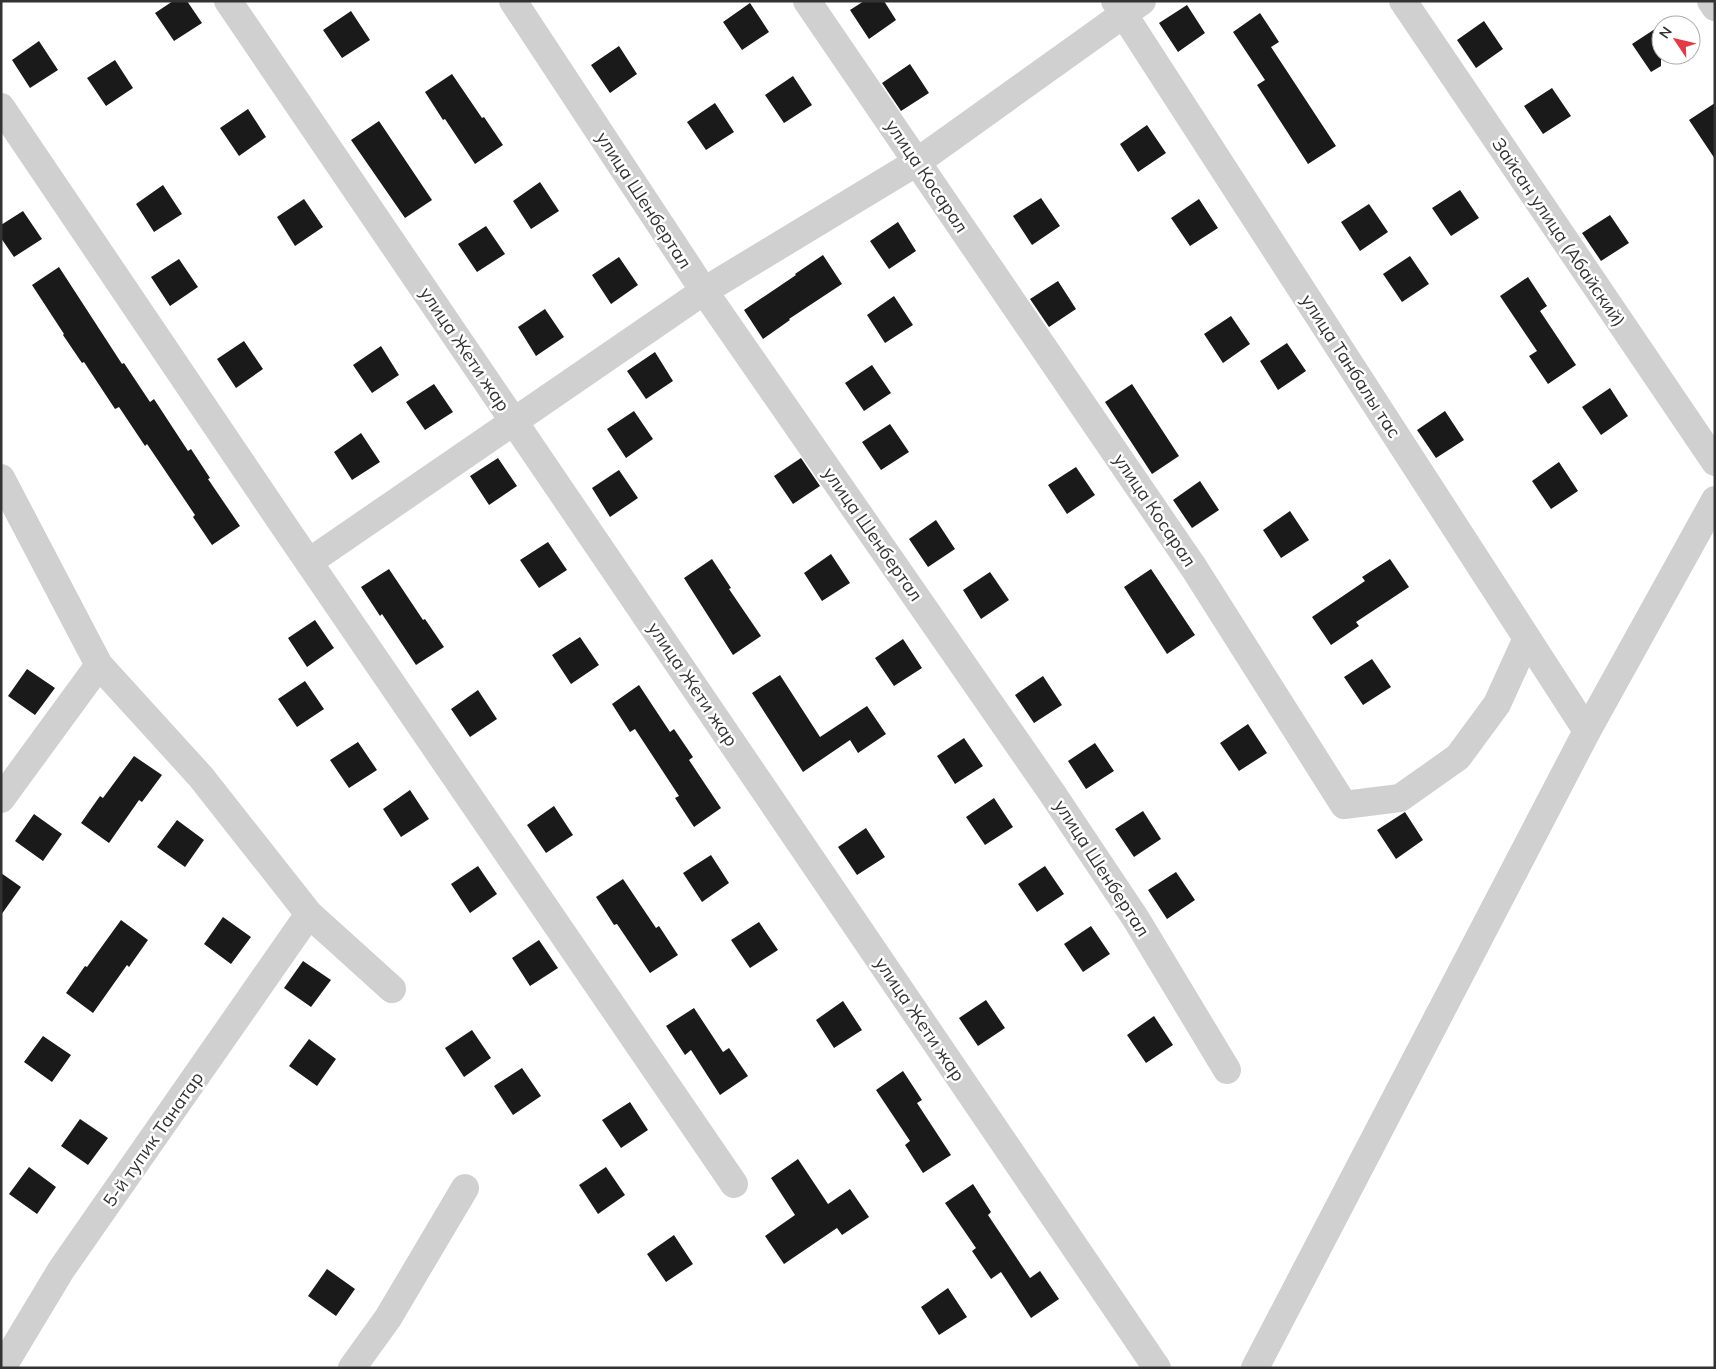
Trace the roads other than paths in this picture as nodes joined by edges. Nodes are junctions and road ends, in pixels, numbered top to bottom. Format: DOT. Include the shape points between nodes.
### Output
graph roads {
  1 [pos="228,1"];
  2 [pos="512,1"];
  3 [pos="807,1"];
  4 [pos="1403,1"];
  5 [pos="1711,1"];
  6 [pos="1127,6"];
  7 [pos="1715,7"];
  8 [pos="1,107"];
  9 [pos="917,162"];
  10 [pos="704,292"];
  11 [pos="514,420"];
  12 [pos="1715,462"];
  13 [pos="1,478"];
  14 [pos="1715,500"];
  15 [pos="309,562"];
  16 [pos="1527,638"];
  17 [pos="99,665"];
  18 [pos="1587,731"];
  19 [pos="1,799"];
  20 [pos="309,914"];
  21 [pos="392,989"];
  22 [pos="1227,1070"];
  23 [pos="734,1184"];
  24 [pos="465,1188"];
  25 [pos="2,1368"];
  26 [pos="352,1368"];
  27 [pos="1157,1368"];
  28 [pos="1255,1368"];
  1 -- 11 [label="street, улица Жети жар"];
  2 -- 10 [label="street, улица Шенбертал"];
  3 -- 9 [label="street, улица Косарал"];
  4 -- 12 [label="street, Зайсан улица (Абайский)"];
  5 -- 7 [label="street"];
  6 -- 9 [label="street"];
  6 -- 16 [label="street, улица Танбалы тас"];
  8 -- 15 [label="street"];
  9 -- 10 [label="street"];
  9 -- 16 [label="street, улица Косарал" via="1194,568 1344,805 1400,798 1458,758 1498,704"];
  10 -- 11 [label="street"];
  10 -- 22 [label="street, улица Шенбертал" via="1052,793 1136,919"];
  11 -- 15 [label="street"];
  11 -- 27 [label="street, улица Жети жар"];
  13 -- 17 [label="street"];
  14 -- 18 [label="street"];
  15 -- 23 [label="street"];
  16 -- 18 [label="street, улица Танбалы тас"];
  17 -- 19 [label="street"];
  17 -- 20 [label="street" via="201,777"];
  18 -- 28 [label="street"];
  20 -- 21 [label="street"];
  20 -- 25 [label="street, 5-й тупик Танатар" via="61,1270"];
  24 -- 26 [label="street" via="388,1318"];
}
